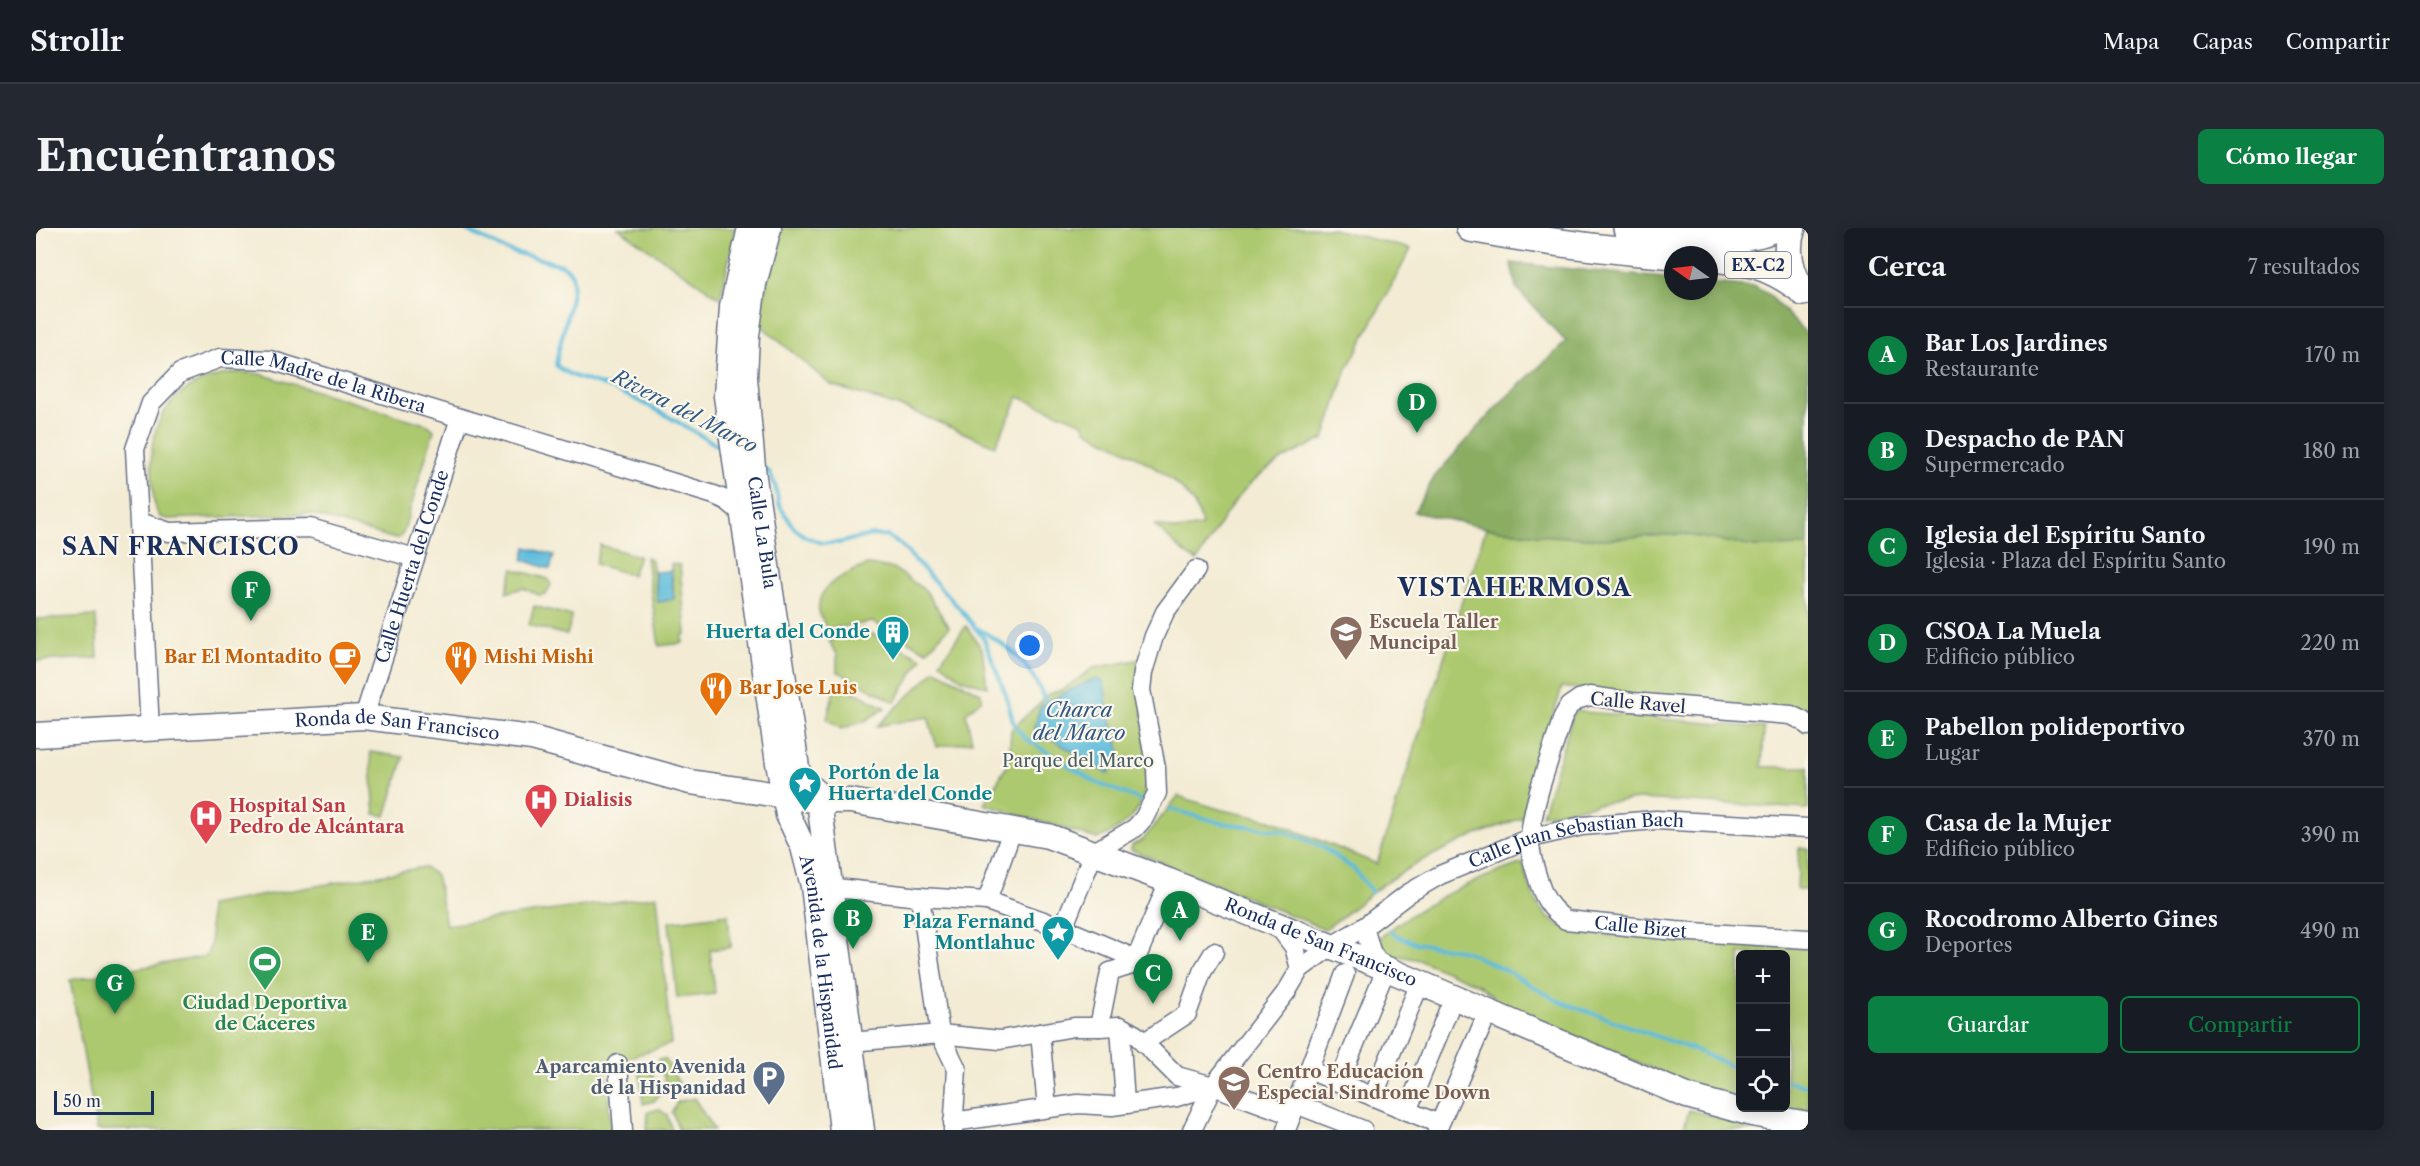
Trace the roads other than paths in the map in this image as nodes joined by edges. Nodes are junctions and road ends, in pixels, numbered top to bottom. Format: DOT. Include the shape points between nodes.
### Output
graph roads {
  1 [pos="750,228"];
  2 [pos="769,228"];
  3 [pos="1470,228"];
  4 [pos="1627,228"];
  5 [pos="1773,228"];
  6 [pos="1792,228"];
  7 [pos="1664,254"];
  8 [pos="1718,259"];
  9 [pos="747,276"];
  10 [pos="1804,293"];
  11 [pos="460,418"];
  12 [pos="745,474"];
  13 [pos="718,497"];
  14 [pos="741,513"];
  15 [pos="140,522"];
  16 [pos="415,558"];
  17 [pos="1194,573"];
  18 [pos="364,717"];
  19 [pos="1808,726"];
  20 [pos="150,729"];
  21 [pos="36,735"];
  22 [pos="787,785"];
  23 [pos="1013,828"];
  24 [pos="1808,828"];
  25 [pos="1530,838"];
  26 [pos="1094,852"];
  27 [pos="1169,881"];
  28 [pos="822,886"];
  29 [pos="920,897"];
  30 [pos="987,901"];
  31 [pos="1278,926"];
  32 [pos="1364,927"];
  33 [pos="1063,928"];
  34 [pos="1808,939"];
  35 [pos="1330,947"];
  36 [pos="1214,952"];
  37 [pos="1136,959"];
  38 [pos="1383,968"];
  39 [pos="1300,969"];
  40 [pos="1345,974"];
  41 [pos="1420,983"];
  42 [pos="1448,1011"];
  43 [pos="1488,1012"];
  44 [pos="1120,1026"];
  45 [pos="1099,1027"];
  46 [pos="1040,1033"];
  47 [pos="940,1034"];
  48 [pos="851,1042"];
  49 [pos="1143,1043"];
  50 [pos="618,1064"];
  51 [pos="1309,1070"];
  52 [pos="1339,1083"];
  53 [pos="1213,1086"];
  54 [pos="1373,1097"];
  55 [pos="1125,1104"];
  56 [pos="1047,1108"];
  57 [pos="1407,1111"];
  58 [pos="1291,1116"];
  59 [pos="1808,1124"];
  60 [pos="953,1126"];
  61 [pos="1438,1127"];
  62 [pos="623,1130"];
  63 [pos="842,1130"];
  64 [pos="862,1130"];
  65 [pos="1192,1130"];
  66 [pos="1363,1130"];
  1 -- 9 [label="main road, Calle La Bula"];
  2 -- 9 [label="main road, Calle La Bula"];
  3 -- 7 [label="highway"];
  4 -- 5 [label="highway, EX-C2" via="1710,237"];
  6 -- 10 [label="highway, EX-C2" via="1788,252 1792,272"];
  8 -- 10 [label="highway, EX-C2" via="1769,268"];
  9 -- 12 [label="main road, Calle La Bula" via="732,307 726,396"];
  11 -- 13 [label="street, Calle Madre de la Ribera"];
  11 -- 15 [label="street, Calle Madre de la Ribera" via="270,360 220,358 180,373 151,403 135,448"];
  11 -- 16 [label="street, Calle Huerta del Conde"];
  12 -- 14 [label="main road, Calle La Bula"];
  12 -- 22 [label="main road, Calle La Bula"];
  13 -- 14 [label="street, Calle La Bula"];
  14 -- 22 [label="main road, Calle La Bula"];
  15 -- 16 [label="street" via="169,532 310,528"];
  15 -- 20 [label="street, Calle Madre de la Ribera"];
  16 -- 18 [label="street, Calle Huerta del Conde"];
  17 -- 26 [label="street" via="1165,612 1143,672 1141,690 1157,793 1136,828"];
  18 -- 20 [label="main road, Ronda de San Francisco"];
  18 -- 22 [label="main road, Ronda de San Francisco" via="532,738 690,782"];
  19 -- 25 [label="street, Calle Ravel" via="1791,715 1590,696 1579,699 1563,717"];
  20 -- 21 [label="main road, Ronda de San Francisco"];
  22 -- 23 [label="main road, Ronda de San Francisco" via="851,801"];
  22 -- 28 [label="main road, Avenida de la Hispanidad"];
  22 -- 28 [label="main road, Avenida de la Hispanidad" via="789,815"];
  23 -- 26 [label="main road, Ronda de San Francisco"];
  23 -- 30 [label="street"];
  24 -- 25 [label="street, Calle Juan Sebastian Bach" via="1656,820 1582,826"];
  25 -- 32 [label="street, Calle Juan Sebastian Bach" via="1440,875"];
  25 -- 34 [label="street, Calle Bizet" via="1530,855 1547,904 1566,920"];
  26 -- 27 [label="main road, Ronda de San Francisco"];
  26 -- 33 [label="street"];
  27 -- 31 [label="main road, Ronda de San Francisco"];
  27 -- 37 [label="street"];
  28 -- 29 [label="street"];
  28 -- 48 [label="main road, Avenida de la Hispanidad"];
  28 -- 63 [label="main road, Avenida de la Hispanidad"];
  29 -- 30 [label="street"];
  29 -- 47 [label="street"];
  30 -- 33 [label="street"];
  31 -- 35 [label="main road, Ronda de San Francisco"];
  31 -- 39 [label="street" via="1294,947"];
  32 -- 35 [label="street, Calle Juan Sebastian Bach"];
  32 -- 38 [label="street" via="1371,951"];
  33 -- 37 [label="street"];
  35 -- 38 [label="main road, Ronda de San Francisco"];
  35 -- 39 [label="street, Calle Juan Sebastian Bach"];
  36 -- 49 [label="street" via="1202,972 1187,1014"];
  37 -- 45 [label="street" via="1135,964 1110,972"];
  38 -- 41 [label="main road, Ronda de San Francisco"];
  38 -- 52 [label="street"];
  39 -- 53 [label="street"];
  40 -- 51 [label="street"];
  41 -- 43 [label="main road, Ronda de San Francisco"];
  41 -- 54 [label="street"];
  42 -- 57 [label="street"];
  43 -- 59 [label="main road, Ronda de San Francisco" via="1687,1096"];
  43 -- 61 [label="street"];
  44 -- 45 [label="street"];
  44 -- 49 [label="street"];
  44 -- 55 [label="street"];
  45 -- 46 [label="street"];
  46 -- 47 [label="street" via="1000,1041"];
  46 -- 56 [label="street"];
  47 -- 48 [label="street"];
  47 -- 60 [label="street" via="957,1069"];
  48 -- 64 [label="main road, Avenida de la Hispanidad"];
  49 -- 53 [label="street" via="1177,1076"];
  50 -- 62 [label="street"];
  51 -- 52 [label="street"];
  51 -- 58 [label="street"];
  52 -- 54 [label="street"];
  53 -- 55 [label="street" via="1177,1097"];
  53 -- 58 [label="street"];
  53 -- 65 [label="street"];
  54 -- 57 [label="street"];
  55 -- 56 [label="street"];
  56 -- 60 [label="street"];
  57 -- 61 [label="street"];
  58 -- 66 [label="street"];
}
